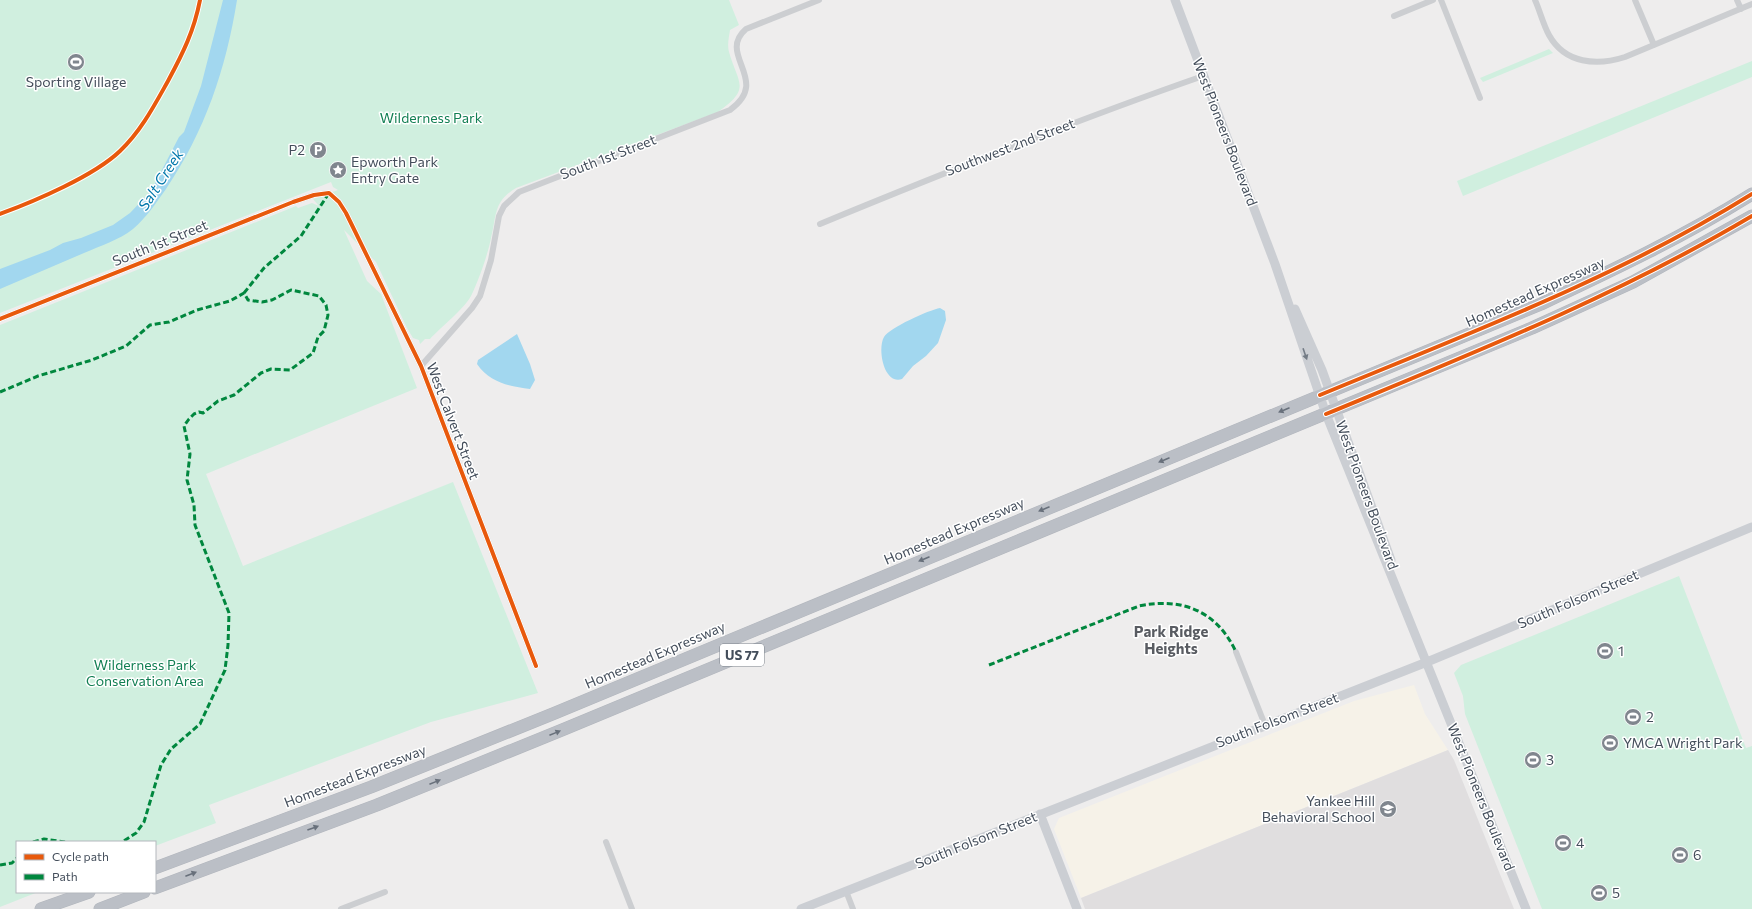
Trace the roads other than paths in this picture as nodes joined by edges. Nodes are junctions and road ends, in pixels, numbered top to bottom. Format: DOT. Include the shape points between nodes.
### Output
graph roads {
  1 [pos="819,0"];
  2 [pos="1175,0"];
  3 [pos="1433,0"];
  4 [pos="1441,0"];
  5 [pos="1536,0"];
  6 [pos="1635,0"];
  7 [pos="1738,0"];
  8 [pos="1752,4"];
  9 [pos="1741,9"];
  10 [pos="1394,16"];
  11 [pos="1654,45"];
  12 [pos="1203,76"];
  13 [pos="1480,98"];
  14 [pos="329,193"];
  15 [pos="1752,194"];
  16 [pos="1752,216"];
  17 [pos="820,224"];
  18 [pos="0,319"];
  19 [pos="421,366"];
  20 [pos="1325,393"];
  21 [pos="1331,412"];
  22 [pos="1752,527"];
  23 [pos="1236,652"];
  24 [pos="1427,662"];
  25 [pos="536,666"];
  26 [pos="1265,725"];
  27 [pos="1040,814"];
  28 [pos="606,842"];
  29 [pos="156,868"];
  30 [pos="156,888"];
  31 [pos="385,892"];
  32 [pos="846,892"];
  33 [pos="86,893"];
  34 [pos="141,893"];
  35 [pos="42,909"];
  36 [pos="100,909"];
  37 [pos="342,909"];
  38 [pos="632,909"];
  39 [pos="801,909"];
  40 [pos="853,909"];
  41 [pos="1077,909"];
  42 [pos="1526,909"];
  1 -- 19 [label="street, South 1st Street" via="754,26 739,35 736,48 747,86 742,100 730,110 519,192 511,198 499,216 491,260 480,296"];
  2 -- 12 [label="main road, West Pioneers Boulevard"];
  3 -- 10 [label="street"];
  4 -- 13 [label="street"];
  5 -- 11 [label="street" via="1549,35 1557,46 1568,55 1582,61 1612,61"];
  6 -- 11 [label="street"];
  7 -- 9 [label="street"];
  8 -- 9 [label="street"];
  9 -- 11 [label="street"];
  12 -- 17 [label="street, Southwest 2nd Street" via="1114,107"];
  12 -- 20 [label="main road, West Pioneers Boulevard"];
  14 -- 18 [label="street, South 1st Street" via="292,202"];
  14 -- 19 [label="street, West Calvert Street" via="346,212"];
  15 -- 20 [label="highway, Homestead Expressway / US 77" via="1594,279 1534,307"];
  16 -- 21 [label="highway, US 77" via="1633,282 1582,306"];
  19 -- 25 [label="street, West Calvert Street"];
  20 -- 21 [label="main road, West Pioneers Boulevard"];
  20 -- 29 [label="highway, Homestead Expressway / US 77, one-way" via="555,713 370,787"];
  21 -- 24 [label="main road, West Pioneers Boulevard"];
  30 -- 21 [label="highway, US 77, one-way" via="377,805 548,736"];
  22 -- 24 [label="main road, South Folsom Street"];
  23 -- 26 [label="street"];
  24 -- 26 [label="main road, South Folsom Street"];
  24 -- 42 [label="main road, West Pioneers Boulevard"];
  26 -- 27 [label="main road, South Folsom Street"];
  27 -- 32 [label="main road, South Folsom Street"];
  27 -- 41 [label="main road"];
  28 -- 38 [label="street"];
  31 -- 37 [label="street"];
  32 -- 39 [label="main road, South Folsom Street"];
  32 -- 40 [label="street"];
  33 -- 35 [label="highway"];
  34 -- 36 [label="highway"];
}
